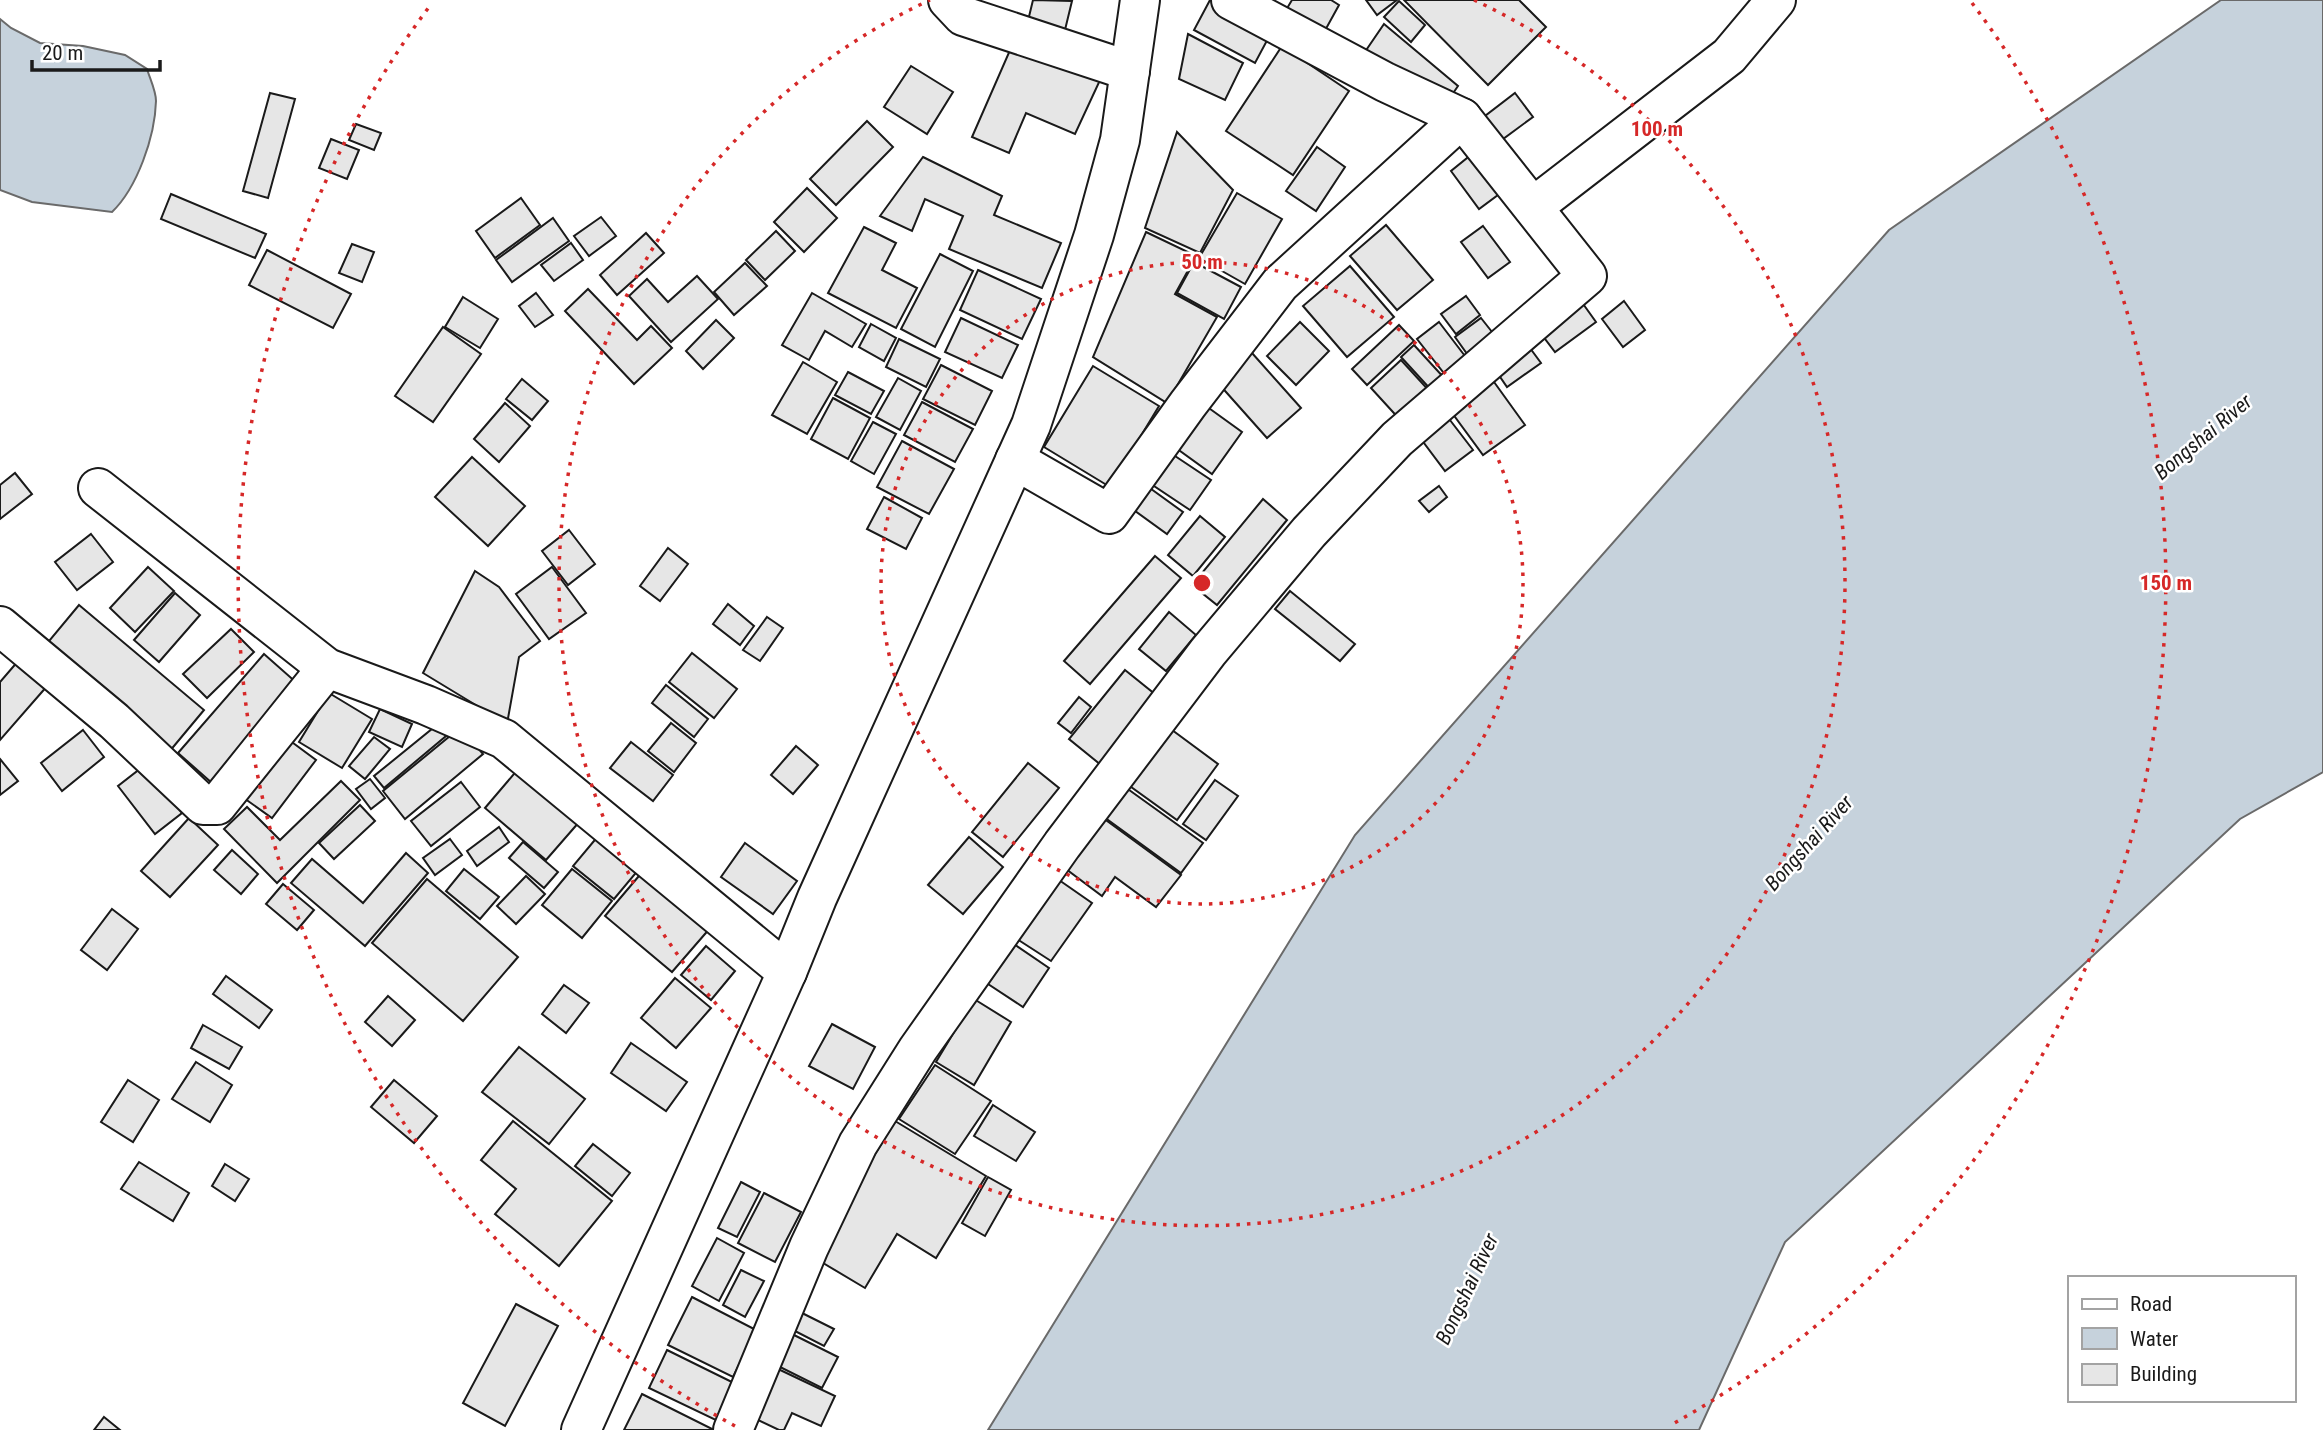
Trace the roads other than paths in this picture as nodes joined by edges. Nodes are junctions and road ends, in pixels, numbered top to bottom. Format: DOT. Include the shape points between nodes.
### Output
graph roads {
  1 [pos="948,0"];
  2 [pos="1140,0"];
  3 [pos="1231,0"];
  4 [pos="1776,0"];
  5 [pos="1130,71"];
  6 [pos="1462,118"];
  7 [pos="1533,207"];
  8 [pos="1015,460"];
  9 [pos="98,488"];
  10 [pos="0,626"];
  11 [pos="327,668"];
  12 [pos="787,972"];
  13 [pos="581,1430"];
  14 [pos="733,1430"];
  1 -- 5 [label="street" via="963,16"];
  2 -- 5 [label="street"];
  3 -- 6 [label="street"];
  4 -- 7 [label="street" via="1729,55"];
  5 -- 8 [label="street" via="1120,140 1094,235 1031,425"];
  6 -- 7 [label="street"];
  6 -- 8 [label="street" via="1280,284 1109,514"];
  7 -- 14 [label="street" via="1587,276 1397,439 1309,532 1208,652 1062,845 918,1049 858,1144 809,1247"];
  8 -- 12 [label="street"];
  9 -- 11 [label="street"];
  10 -- 11 [label="street" via="114,721 203,805 217,805"];
  11 -- 12 [label="street" via="504,739"];
  12 -- 13 [label="street"];
}
